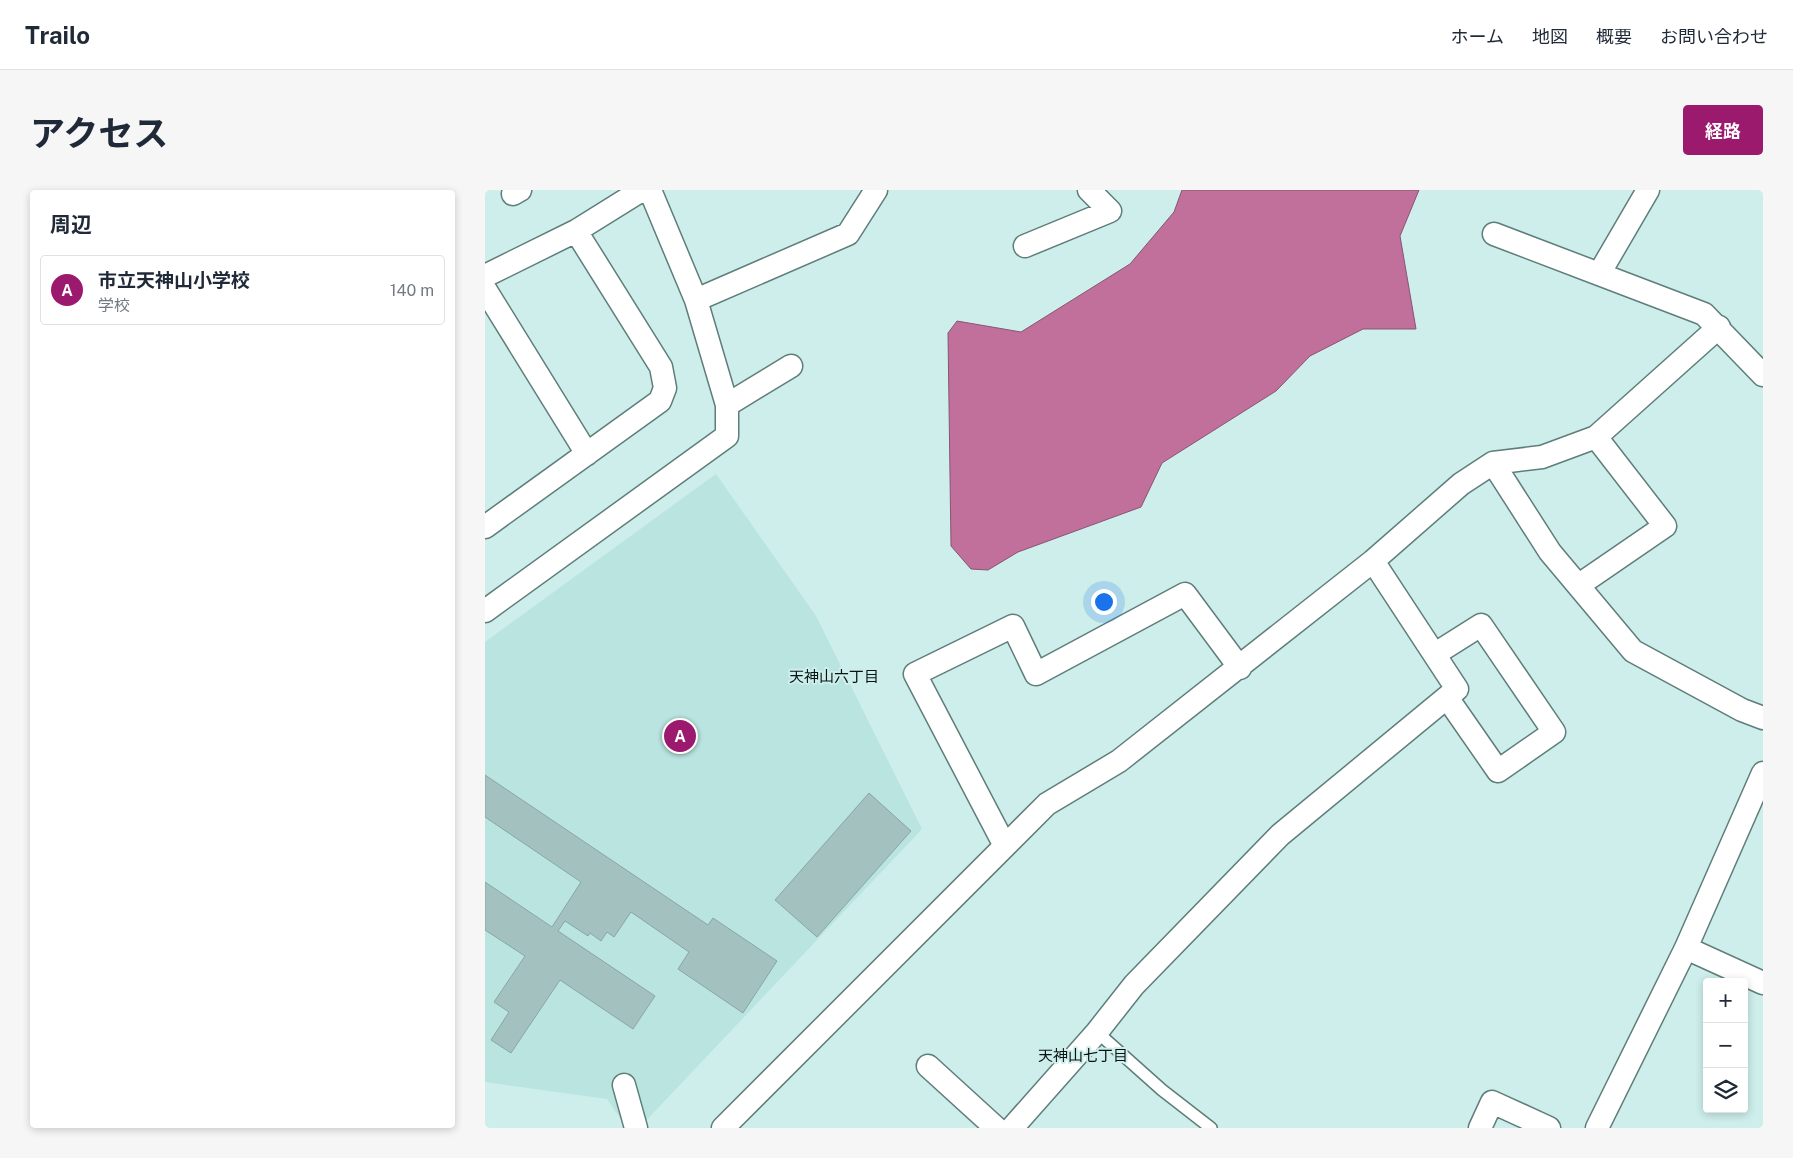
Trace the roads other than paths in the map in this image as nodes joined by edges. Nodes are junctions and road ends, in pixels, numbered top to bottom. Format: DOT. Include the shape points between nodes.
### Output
graph roads {
  1 [pos="642,190"];
  2 [pos="650,190"];
  3 [pos="876,190"];
  4 [pos="1089,190"];
  5 [pos="1648,190"];
  6 [pos="576,231"];
  7 [pos="1494,234"];
  8 [pos="1025,246"];
  9 [pos="1599,274"];
  10 [pos="485,276"];
  11 [pos="485,289"];
  12 [pos="696,300"];
  13 [pos="1719,327"];
  14 [pos="791,366"];
  15 [pos="1763,375"];
  16 [pos="727,405"];
  17 [pos="1596,437"];
  18 [pos="587,454"];
  19 [pos="1493,463"];
  20 [pos="485,527"];
  21 [pos="1373,561"];
  22 [pos="1579,585"];
  23 [pos="485,610"];
  24 [pos="1435,654"];
  25 [pos="1240,668"];
  26 [pos="1448,699"];
  27 [pos="1763,718"];
  28 [pos="1763,773"];
  29 [pos="1005,846"];
  30 [pos="1686,948"];
  31 [pos="1763,983"];
  32 [pos="1097,1032"];
  33 [pos="928,1066"];
  34 [pos="624,1085"];
  35 [pos="636,1128"];
  36 [pos="723,1128"];
  37 [pos="996,1128"];
  38 [pos="1012,1128"];
  39 [pos="1211,1128"];
  40 [pos="1480,1128"];
  41 [pos="1549,1128"];
  42 [pos="1597,1128"];
  1 -- 6 [label="street"];
  2 -- 12 [label="street"];
  3 -- 12 [label="street" via="848,234"];
  4 -- 8 [label="street" via="1110,211"];
  5 -- 9 [label="street"];
  6 -- 10 [label="street"];
  6 -- 18 [label="street" via="661,366 665,388 660,401"];
  7 -- 9 [label="street"];
  9 -- 13 [label="street" via="1704,314"];
  11 -- 18 [label="street"];
  12 -- 16 [label="street"];
  13 -- 15 [label="street"];
  13 -- 17 [label="street"];
  14 -- 16 [label="street"];
  16 -- 23 [label="street" via="727,436"];
  17 -- 19 [label="street" via="1542,456"];
  17 -- 22 [label="street" via="1665,526"];
  18 -- 20 [label="street"];
  19 -- 21 [label="street" via="1461,484"];
  19 -- 22 [label="street" via="1550,552"];
  21 -- 24 [label="street"];
  21 -- 25 [label="street"];
  22 -- 27 [label="street" via="1633,651 1742,710"];
  24 -- 26 [label="street" via="1457,689"];
  24 -- 26 [label="street" via="1481,625 1554,732 1498,770"];
  25 -- 29 [label="street" via="1119,762 1047,804"];
  25 -- 29 [label="street" via="1185,594 1037,674 1013,626 915,674"];
  26 -- 32 [label="street" via="1280,836 1134,985"];
  28 -- 30 [label="street"];
  29 -- 36 [label="street"];
  30 -- 31 [label="street"];
  30 -- 42 [label="street"];
  32 -- 38 [label="street"];
  32 -- 39 [label="lane"];
  33 -- 37 [label="street"];
  34 -- 35 [label="street"];
  40 -- 41 [label="street" via="1492,1102"];
}
